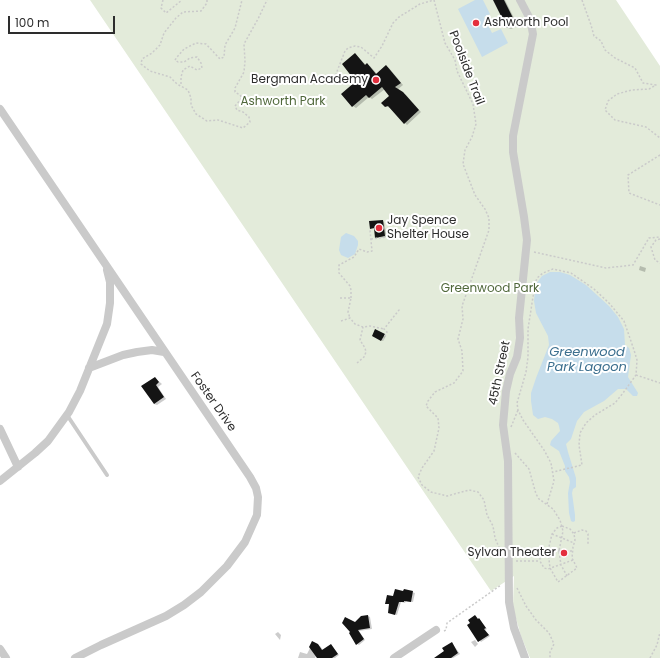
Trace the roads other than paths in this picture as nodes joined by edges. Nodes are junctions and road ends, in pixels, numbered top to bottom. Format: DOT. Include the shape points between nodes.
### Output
graph roads {
  1 [pos="520,0"];
  2 [pos="0,110"];
  3 [pos="105,264"];
  4 [pos="164,352"];
  5 [pos="89,368"];
  6 [pos="67,416"];
  7 [pos="0,429"];
  8 [pos="18,467"];
  9 [pos="107,475"];
  10 [pos="0,481"];
  11 [pos="439,632"];
  12 [pos="0,649"];
  13 [pos="6,658"];
  14 [pos="75,658"];
  15 [pos="394,658"];
  16 [pos="525,658"];
  1 -- 16 [label="street, 45th Street" via="530,19 533,34 514,136 526,250 519,318 520,338 506,391 504,442 508,461 512,584 509,602 514,628"];
  2 -- 3 [label="street, Foster Drive"];
  3 -- 4 [label="street, Foster Drive"];
  3 -- 5 [label="street" via="110,282 107,324"];
  4 -- 5 [label="street" via="137,352"];
  4 -- 14 [label="street, Foster Drive" via="250,477 258,497 257,515 237,554 201,592 166,616"];
  5 -- 6 [label="street"];
  6 -- 8 [label="street" via="48,441"];
  6 -- 9 [label="lane"];
  7 -- 8 [label="street"];
  8 -- 10 [label="street"];
  11 -- 15 [label="street"];
  12 -- 13 [label="street"];
}
